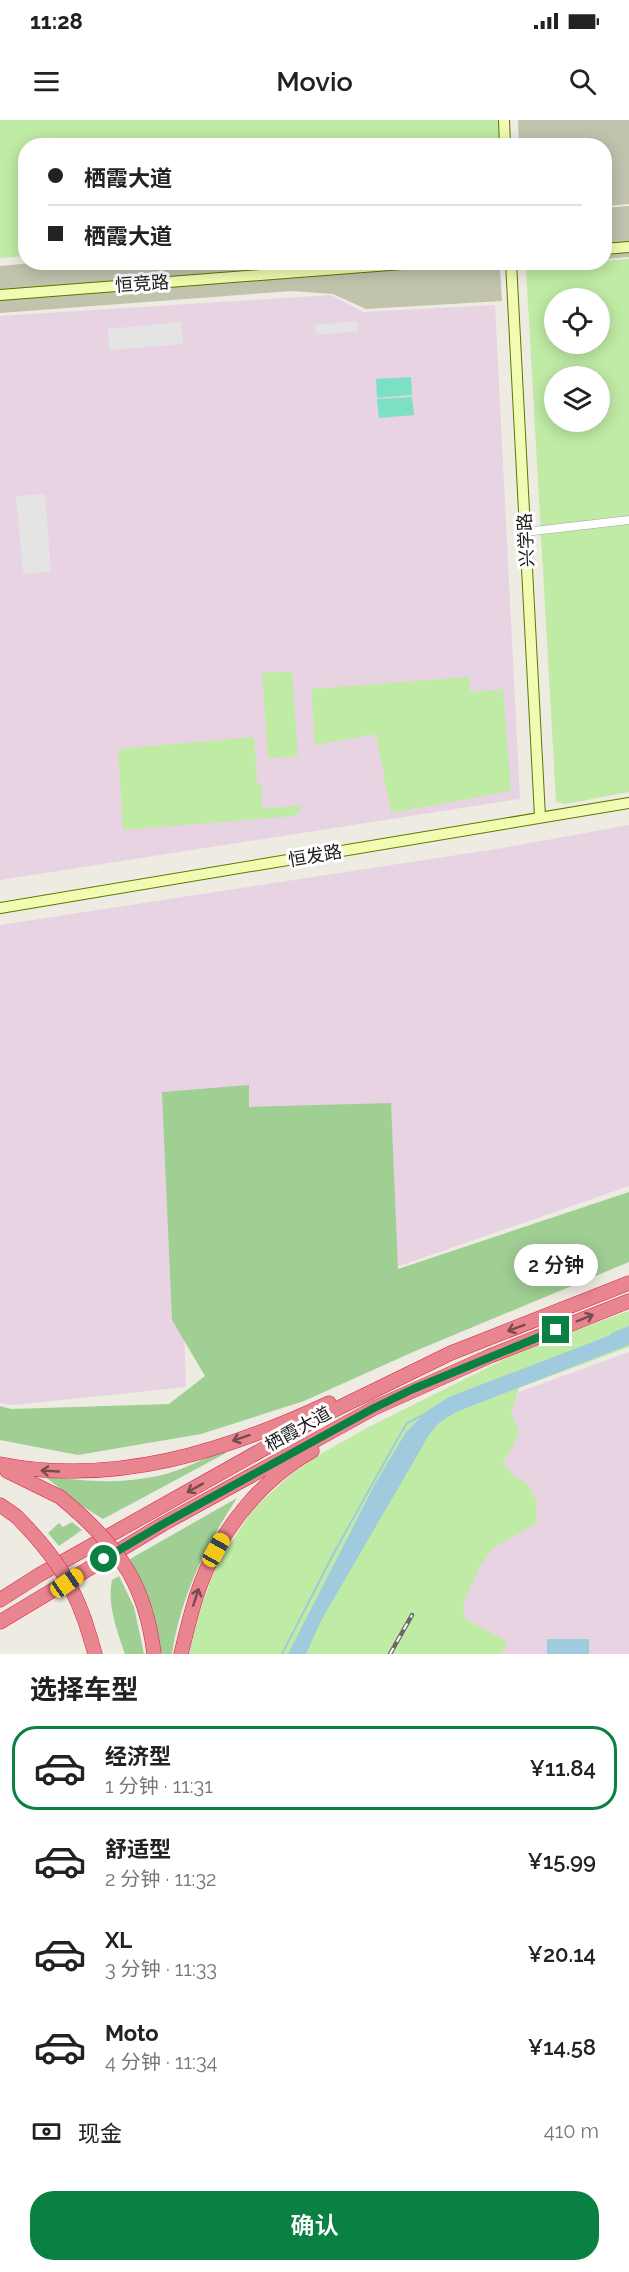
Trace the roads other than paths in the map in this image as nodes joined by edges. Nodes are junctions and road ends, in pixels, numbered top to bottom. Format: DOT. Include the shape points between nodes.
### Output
graph roads {
  1 [pos="504,120"];
  2 [pos="505,138"];
  3 [pos="629,247"];
  4 [pos="612,248"];
  5 [pos="324,270"];
  6 [pos="511,270"];
  7 [pos="0,295"];
  8 [pos="629,520"];
  9 [pos="525,532"];
  10 [pos="629,803"];
  11 [pos="540,817"];
  12 [pos="0,908"];
  13 [pos="629,1283"];
  14 [pos="629,1301"];
  15 [pos="514,1347"];
  16 [pos="451,1353"];
  17 [pos="0,1466"];
  18 [pos="0,1505"];
  19 [pos="84,1571"];
  20 [pos="39,1575"];
  21 [pos="0,1595"];
  22 [pos="0,1600"];
  23 [pos="0,1622"];
  24 [pos="0,1630"];
  25 [pos="93,1647"];
  26 [pos="154,1654"];
  27 [pos="181,1654"];
  1 -- 2 [label="street"];
  3 -- 4 [label="street"];
  5 -- 7 [label="street, 恒竞路"];
  6 -- 9 [label="street, 兴学路"];
  8 -- 9 [label="street"];
  9 -- 11 [label="street, 兴学路"];
  10 -- 11 [label="street, 恒发路"];
  11 -- 12 [label="street, 恒发路"];
  13 -- 16 [label="highway, 栖霞大道, one-way"];
  15 -- 14 [label="highway, 栖霞大道, one-way"];
  15 -- 19 [label="highway, 栖霞大道" via="374,1408"];
  27 -- 15 [label="highway, one-way" via="193,1605 210,1561 237,1518 263,1489 320,1446"];
  16 -- 17 [label="highway, one-way" via="297,1418 149,1465 77,1473"];
  16 -- 20 [label="highway, 栖霞大道, one-way" via="324,1415"];
  17 -- 26 [label="highway, bridge" via="73,1508 111,1544 138,1589"];
  18 -- 25 [label="highway, bridge" via="40,1540 67,1577"];
  19 -- 23 [label="highway, 栖霞大道"];
  19 -- 24 [label="highway"];
  20 -- 21 [label="highway"];
  20 -- 22 [label="highway, 栖霞大道"];
}
